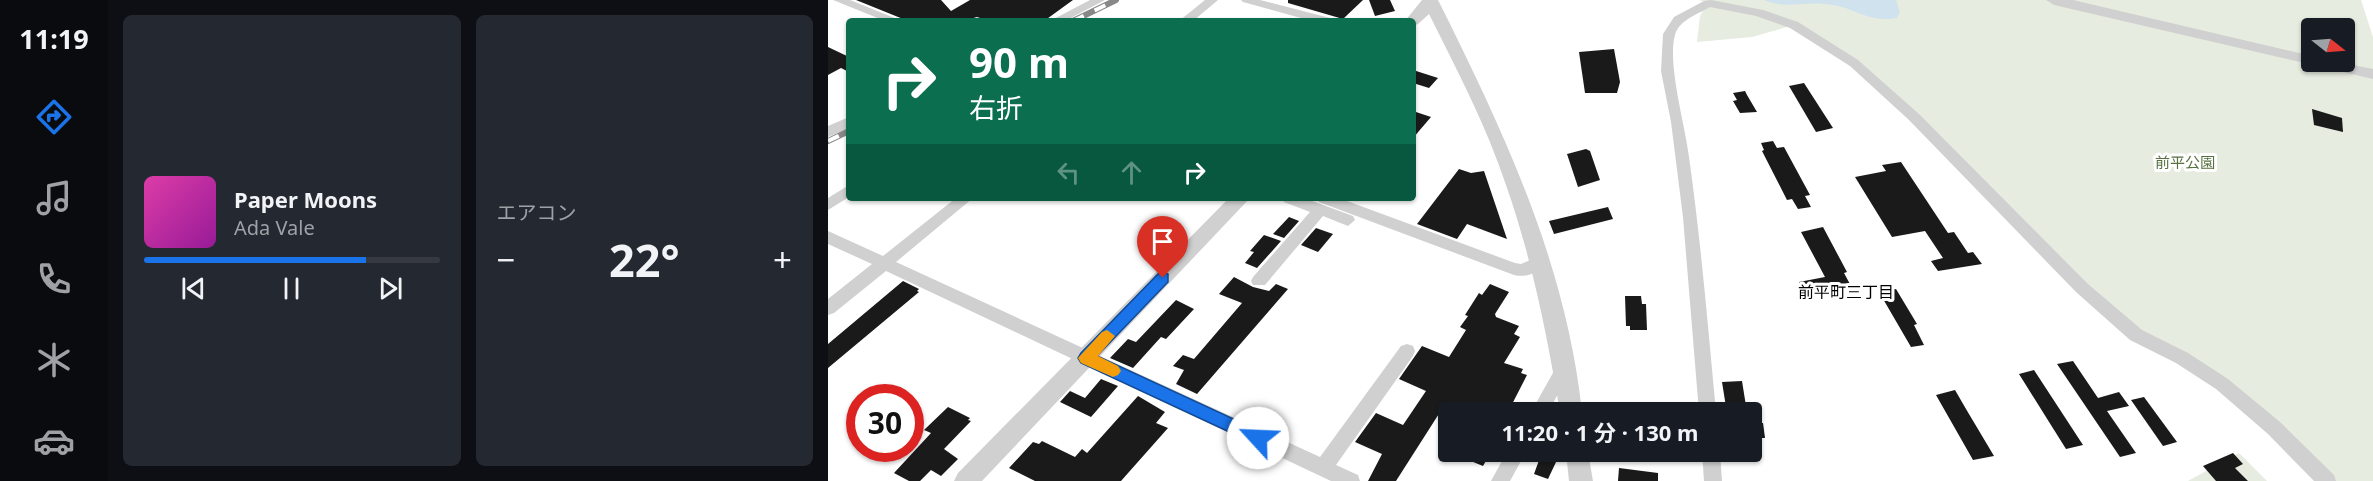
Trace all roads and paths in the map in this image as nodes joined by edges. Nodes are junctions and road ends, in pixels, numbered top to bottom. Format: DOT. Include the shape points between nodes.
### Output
graph roads {
  1 [pos="839,0"];
  2 [pos="1099,0"];
  3 [pos="1212,0"];
  4 [pos="2054,0"];
  5 [pos="1255,1"];
  6 [pos="1430,1"];
  7 [pos="1708,2"];
  8 [pos="888,18"];
  9 [pos="1062,18"];
  10 [pos="1189,18"];
  11 [pos="1316,18"];
  12 [pos="1416,18"];
  13 [pos="2301,58"];
  14 [pos="2355,70"];
  15 [pos="2373,74"];
  16 [pos="846,123"];
  17 [pos="828,132"];
  18 [pos="846,192"];
  19 [pos="962,201"];
  20 [pos="1238,201"];
  21 [pos="1305,201"];
  22 [pos="1322,204"];
  23 [pos="828,206"];
  24 [pos="1347,220"];
  25 [pos="828,237"];
  26 [pos="1539,262"];
  27 [pos="885,263"];
  28 [pos="1259,281"];
  29 [pos="828,309"];
  30 [pos="1407,351"];
  31 [pos="1086,358"];
  32 [pos="1564,369"];
  33 [pos="1545,402"];
  34 [pos="1569,402"];
  35 [pos="1706,402"];
  36 [pos="1511,462"];
  37 [pos="1578,462"];
  38 [pos="1712,462"];
  39 [pos="1323,468"];
  40 [pos="966,481"];
  41 [pos="1351,481"];
  42 [pos="1500,481"];
  43 [pos="1581,481"];
  44 [pos="1713,481"];
  45 [pos="2327,481"];
  1 -- 8 [label="street"];
  2 -- 9 [label="street"];
  3 -- 10 [label="street"];
  4 -- 13 [label="street"];
  5 -- 11 [label="street"];
  6 -- 12 [label="street"];
  6 -- 26 [label="street" via="1485,109"];
  7 -- 35 [label="street" via="1678,20 1670,34 1667,71 1690,217"];
  7 -- 45 [label="street" via="1794,25 1854,63 1914,117 2082,288 2136,335 2222,384"];
  14 -- 15 [label="street"];
  16 -- 17 [label="street"];
  18 -- 23 [label="street"];
  19 -- 27 [label="street"];
  20 -- 31 [label="street"];
  21 -- 22 [label="street"];
  22 -- 24 [label="street"];
  22 -- 26 [label="street" via="1514,269 1523,271"];
  22 -- 28 [label="street"];
  25 -- 27 [label="street"];
  26 -- 32 [label="street"];
  27 -- 29 [label="street"];
  27 -- 31 [label="street"];
  30 -- 39 [label="street"];
  31 -- 39 [label="street"];
  31 -- 40 [label="street"];
  32 -- 33 [label="street"];
  32 -- 34 [label="street"];
  36 -- 42 [label="street"];
  37 -- 43 [label="street"];
  38 -- 44 [label="street"];
  39 -- 41 [label="street"];
}
